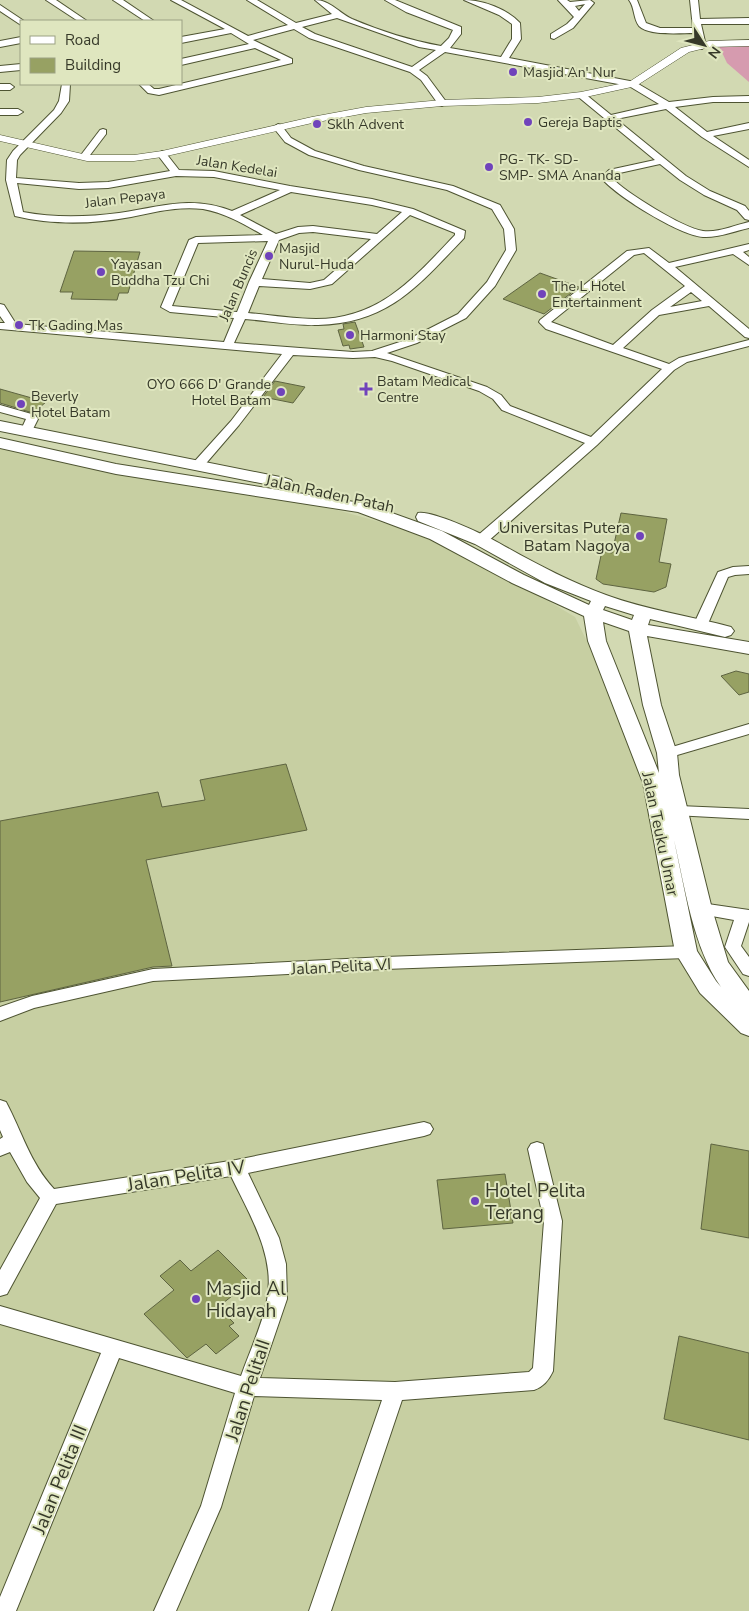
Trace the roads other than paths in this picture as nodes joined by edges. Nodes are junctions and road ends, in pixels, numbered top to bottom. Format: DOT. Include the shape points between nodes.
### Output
graph roads {
  1 [pos="50,0"];
  2 [pos="117,0"];
  3 [pos="175,0"];
  4 [pos="251,0"];
  5 [pos="319,0"];
  6 [pos="389,0"];
  7 [pos="468,0"];
  8 [pos="633,0"];
  9 [pos="694,0"];
  10 [pos="566,2"];
  11 [pos="0,7"];
  12 [pos="338,15"];
  13 [pos="13,17"];
  14 [pos="578,17"];
  15 [pos="0,19"];
  16 [pos="81,20"];
  17 [pos="148,20"];
  18 [pos="749,21"];
  19 [pos="20,22"];
  20 [pos="294,26"];
  21 [pos="697,26"];
  22 [pos="233,30"];
  23 [pos="554,36"];
  24 [pos="246,39"];
  25 [pos="20,40"];
  26 [pos="182,40"];
  27 [pos="749,43"];
  28 [pos="0,44"];
  29 [pos="256,45"];
  30 [pos="702,46"];
  31 [pos="442,49"];
  32 [pos="503,60"];
  33 [pos="182,62"];
  34 [pos="20,67"];
  35 [pos="0,69"];
  36 [pos="413,70"];
  37 [pos="632,84"];
  38 [pos="66,85"];
  39 [pos="144,85"];
  40 [pos="0,86"];
  41 [pos="10,87"];
  42 [pos="582,95"];
  43 [pos="749,99"];
  44 [pos="442,103"];
  45 [pos="667,105"];
  46 [pos="0,112"];
  47 [pos="18,112"];
  48 [pos="608,118"];
  49 [pos="749,126"];
  50 [pos="278,127"];
  51 [pos="103,132"];
  52 [pos="704,135"];
  53 [pos="0,138"];
  54 [pos="27,143"];
  55 [pos="162,154"];
  56 [pos="84,157"];
  57 [pos="661,161"];
  58 [pos="749,164"];
  59 [pos="176,173"];
  60 [pos="11,180"];
  61 [pos="290,189"];
  62 [pos="745,208"];
  63 [pos="409,211"];
  64 [pos="232,215"];
  65 [pos="749,216"];
  66 [pos="749,225"];
  67 [pos="378,237"];
  68 [pos="275,238"];
  69 [pos="749,247"];
  70 [pos="735,250"];
  71 [pos="749,262"];
  72 [pos="668,266"];
  73 [pos="254,282"];
  74 [pos="691,286"];
  75 [pos="710,304"];
  76 [pos="0,307"];
  77 [pos="656,312"];
  78 [pos="240,316"];
  79 [pos="0,326"];
  80 [pos="12,326"];
  81 [pos="749,335"];
  82 [pos="749,343"];
  83 [pos="228,345"];
  84 [pos="615,349"];
  85 [pos="290,351"];
  86 [pos="373,354"];
  87 [pos="670,368"];
  88 [pos="0,408"];
  89 [pos="0,426"];
  90 [pos="26,432"];
  91 [pos="593,442"];
  92 [pos="0,443"];
  93 [pos="198,466"];
  94 [pos="481,540"];
  95 [pos="749,570"];
  96 [pos="597,606"];
  97 [pos="641,620"];
  98 [pos="700,626"];
  99 [pos="749,635"];
  100 [pos="749,648"];
  101 [pos="749,729"];
  102 [pos="667,753"];
  103 [pos="678,812"];
  104 [pos="749,814"];
  105 [pos="701,909"];
  106 [pos="746,916"];
  107 [pos="686,952"];
  108 [pos="749,970"];
  109 [pos="749,1008"];
  110 [pos="0,1014"];
  111 [pos="749,1027"];
  112 [pos="0,1107"];
  113 [pos="424,1129"];
  114 [pos="6,1144"];
  115 [pos="537,1150"];
  116 [pos="236,1168"];
  117 [pos="50,1197"];
  118 [pos="0,1288"];
  119 [pos="0,1316"];
  120 [pos="113,1348"];
  121 [pos="246,1386"];
  122 [pos="395,1391"];
  123 [pos="5,1611"];
  124 [pos="164,1611"];
  125 [pos="320,1611"];
  1 -- 16 [label="street"];
  2 -- 17 [label="street"];
  3 -- 22 [label="street"];
  4 -- 20 [label="street"];
  5 -- 12 [label="street"];
  6 -- 31 [label="street" via="458,29 455,39"];
  7 -- 32 [label="street" via="502,13 516,23 516,43"];
  8 -- 21 [label="street" via="645,28"];
  9 -- 21 [label="street"];
  10 -- 14 [label="street"];
  10 -- 14 [label="street" via="590,3"];
  11 -- 13 [label="street"];
  12 -- 20 [label="street"];
  12 -- 31 [label="street"];
  13 -- 15 [label="street"];
  13 -- 19 [label="street"];
  14 -- 23 [label="street"];
  18 -- 21 [label="street"];
  20 -- 24 [label="street"];
  20 -- 36 [label="street" via="329,43"];
  21 -- 30 [label="street"];
  22 -- 24 [label="street"];
  22 -- 26 [label="street"];
  24 -- 29 [label="street"];
  25 -- 28 [label="street"];
  27 -- 30 [label="street"];
  29 -- 33 [label="street"];
  29 -- 39 [label="street" via="289,61 159,92 151,91"];
  30 -- 37 [label="street" via="680,52"];
  31 -- 32 [label="street"];
  31 -- 36 [label="street"];
  32 -- 37 [label="street"];
  34 -- 35 [label="street"];
  36 -- 44 [label="street" via="424,78"];
  37 -- 42 [label="street"];
  37 -- 45 [label="street"];
  38 -- 54 [label="street, Jalan Pepaya" via="64,101 58,111"];
  40 -- 41 [label="street"];
  42 -- 44 [label="street"];
  42 -- 48 [label="street"];
  43 -- 45 [label="street"];
  44 -- 50 [label="street" via="366,110"];
  45 -- 48 [label="street"];
  45 -- 52 [label="street"];
  46 -- 47 [label="street"];
  48 -- 57 [label="street"];
  49 -- 52 [label="street"];
  50 -- 55 [label="street"];
  50 -- 86 [label="street" via="288,140 312,153 476,197 496,207 509,229 511,250 491,284 462,316 412,341"];
  51 -- 56 [label="street"];
  52 -- 58 [label="street"];
  53 -- 54 [label="street"];
  54 -- 56 [label="street"];
  54 -- 60 [label="street, Jalan Pepaya" via="12,160"];
  55 -- 56 [label="street" via="118,159"];
  55 -- 59 [label="street"];
  57 -- 62 [label="street" via="707,193"];
  57 -- 66 [label="street" via="612,172 606,178 627,194 696,233"];
  59 -- 60 [label="street, Jalan Kedelai" via="108,185"];
  59 -- 61 [label="street, Jalan Kedelai" via="214,174"];
  60 -- 64 [label="street, Jalan Pepaya" via="17,210 19,214 28,216 109,216 187,205 208,207"];
  61 -- 63 [label="street, Jalan Kedelai"];
  61 -- 64 [label="street"];
  62 -- 65 [label="street"];
  63 -- 67 [label="street"];
  63 -- 78 [label="street, Jalan Kedelai" via="454,228 460,231 460,236 415,283 374,311 348,319 316,322"];
  64 -- 68 [label="street, Jalan Pepaya"];
  67 -- 68 [label="street" via="313,229"];
  67 -- 73 [label="street" via="328,282 310,286"];
  68 -- 73 [label="street, Jalan Buncis"];
  68 -- 78 [label="street" via="196,240 166,307"];
  69 -- 70 [label="street"];
  70 -- 71 [label="street"];
  70 -- 72 [label="street"];
  72 -- 74 [label="street"];
  72 -- 84 [label="street" via="650,252 638,250 544,322 550,327"];
  73 -- 78 [label="street, Jalan Buncis"];
  74 -- 75 [label="street"];
  74 -- 77 [label="street"];
  75 -- 77 [label="street"];
  75 -- 81 [label="street"];
  76 -- 80 [label="street"];
  77 -- 84 [label="street"];
  78 -- 83 [label="street, Jalan Buncis"];
  79 -- 80 [label="street"];
  80 -- 83 [label="street"];
  82 -- 87 [label="street" via="683,360"];
  83 -- 85 [label="street"];
  84 -- 87 [label="street"];
  85 -- 86 [label="street"];
  85 -- 93 [label="street"];
  86 -- 91 [label="street" via="395,358 483,389 497,397 506,408"];
  87 -- 91 [label="street"];
  88 -- 90 [label="street" via="32,418"];
  89 -- 90 [label="main road, Jalan Raden Patah"];
  90 -- 93 [label="main road, Jalan Raden Patah"];
  91 -- 94 [label="street"];
  92 -- 96 [label="main road, Jalan Raden Patah" via="116,468 361,508 436,535 518,579"];
  93 -- 94 [label="main road, Jalan Raden Patah" via="369,498"];
  94 -- 96 [label="main road, Jalan Raden Patah"];
  95 -- 98 [label="street" via="723,575"];
  96 -- 97 [label="main road, Jalan Raden Patah"];
  96 -- 107 [label="main road, Jalan Teuku Umar" via="597,641 653,783"];
  97 -- 98 [label="main road"];
  97 -- 100 [label="main road"];
  97 -- 102 [label="main road, Jalan Teuku Umar" via="652,706"];
  98 -- 99 [label="main road"];
  101 -- 102 [label="street"];
  102 -- 103 [label="main road, Jalan Teuku Umar"];
  103 -- 104 [label="street"];
  103 -- 105 [label="main road, Jalan Teuku Umar"];
  105 -- 106 [label="street"];
  105 -- 109 [label="main road, Jalan Teuku Umar" via="718,965"];
  106 -- 108 [label="street" via="733,947"];
  107 -- 110 [label="street, Jalan Pelita VI" via="153,975 32,1002"];
  107 -- 111 [label="main road, Jalan Teuku Umar" via="708,988"];
  112 -- 114 [label="street"];
  113 -- 116 [label="street, Jalan Pelita IV"];
  114 -- 117 [label="street"];
  115 -- 122 [label="street" via="553,1221 542,1370 534,1381 526,1383"];
  116 -- 117 [label="street, Jalan Pelita IV"];
  116 -- 121 [label="street, Jalan PelitaII" via="270,1238 277,1264 277,1299"];
  117 -- 118 [label="street"];
  119 -- 120 [label="street"];
  120 -- 121 [label="street"];
  120 -- 123 [label="street, Jalan Pelita III"];
  121 -- 122 [label="street"];
  121 -- 124 [label="street, Jalan PelitaII" via="211,1507"];
  122 -- 125 [label="street"];
}
